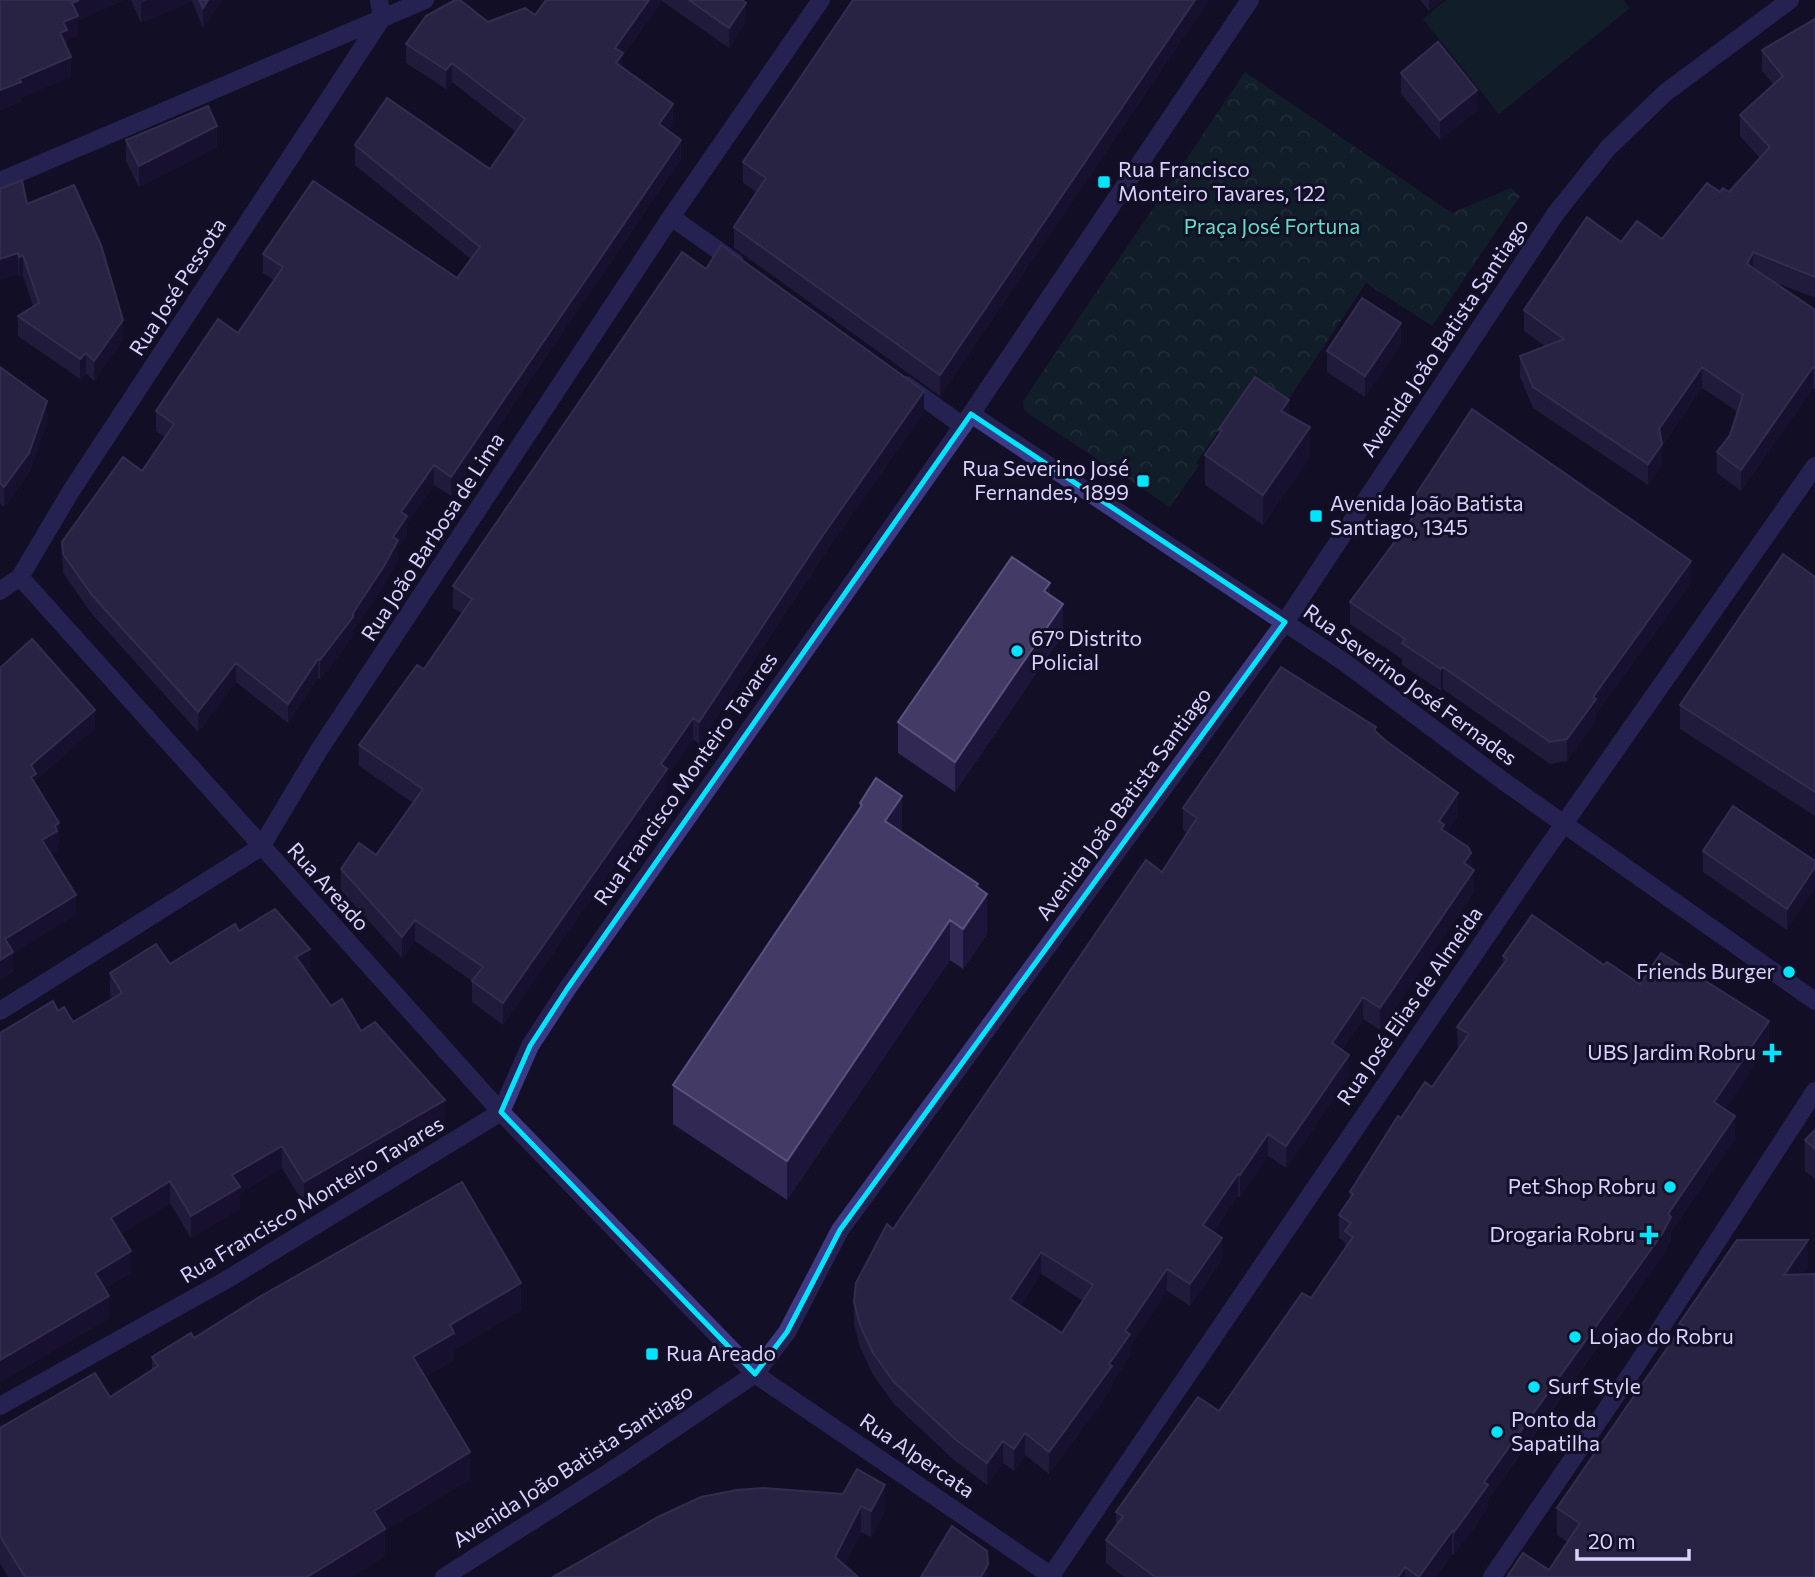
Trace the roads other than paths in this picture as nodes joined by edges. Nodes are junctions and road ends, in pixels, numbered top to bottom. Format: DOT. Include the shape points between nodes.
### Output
graph roads {
  1 [pos="425,0"];
  2 [pos="821,0"];
  3 [pos="1250,0"];
  4 [pos="1790,0"];
  5 [pos="381,9"];
  6 [pos="0,181"];
  7 [pos="671,217"];
  8 [pos="750,273"];
  9 [pos="895,377"];
  10 [pos="967,420"];
  11 [pos="1815,466"];
  12 [pos="20,578"];
  13 [pos="0,591"];
  14 [pos="1285,622"];
  15 [pos="1564,825"];
  16 [pos="261,847"];
  17 [pos="1815,1001"];
  18 [pos="0,1011"];
  19 [pos="1815,1091"];
  20 [pos="501,1112"];
  21 [pos="755,1374"];
  22 [pos="0,1406"];
  23 [pos="1051,1576"];
  24 [pos="444,1577"];
  25 [pos="1492,1577"];
  1 -- 5 [label="street"];
  2 -- 7 [label="street, Rua João Barbosa de Lima"];
  3 -- 10 [label="street, Rua Francisco Monteiro Tavares"];
  4 -- 14 [label="street, Avenida João Batista Santiago" via="1665,93 1608,148 1556,213"];
  5 -- 6 [label="street"];
  5 -- 12 [label="street, Rua José Pessota" via="71,491"];
  7 -- 8 [label="street"];
  7 -- 16 [label="street, Rua João Barbosa de Lima" via="319,750"];
  9 -- 10 [label="street, Rua Severino José Fernades"];
  10 -- 14 [label="street, Rua Severino José Fernades"];
  10 -- 20 [label="street, Rua Francisco Monteiro Tavares" via="566,989 530,1046"];
  11 -- 15 [label="street, Rua José Elias de Almeida"];
  12 -- 13 [label="street, Rua José Pessota"];
  12 -- 16 [label="street, Rua Areado"];
  14 -- 15 [label="street, Rua Severino José Fernades"];
  14 -- 21 [label="street, Avenida João Batista Santiago" via="840,1230 787,1332"];
  15 -- 17 [label="street, Rua Severino José Fernades"];
  15 -- 23 [label="street, Rua José Elias de Almeida"];
  16 -- 18 [label="street, Rua João Barbosa de Lima"];
  16 -- 20 [label="street, Rua Areado"];
  19 -- 25 [label="street"];
  20 -- 21 [label="street, Rua Areado"];
  20 -- 22 [label="street, Rua Francisco Monteiro Tavares" via="226,1280"];
  21 -- 23 [label="street, Rua Alpercata"];
  21 -- 24 [label="street, Avenida João Batista Santiago"];
}
